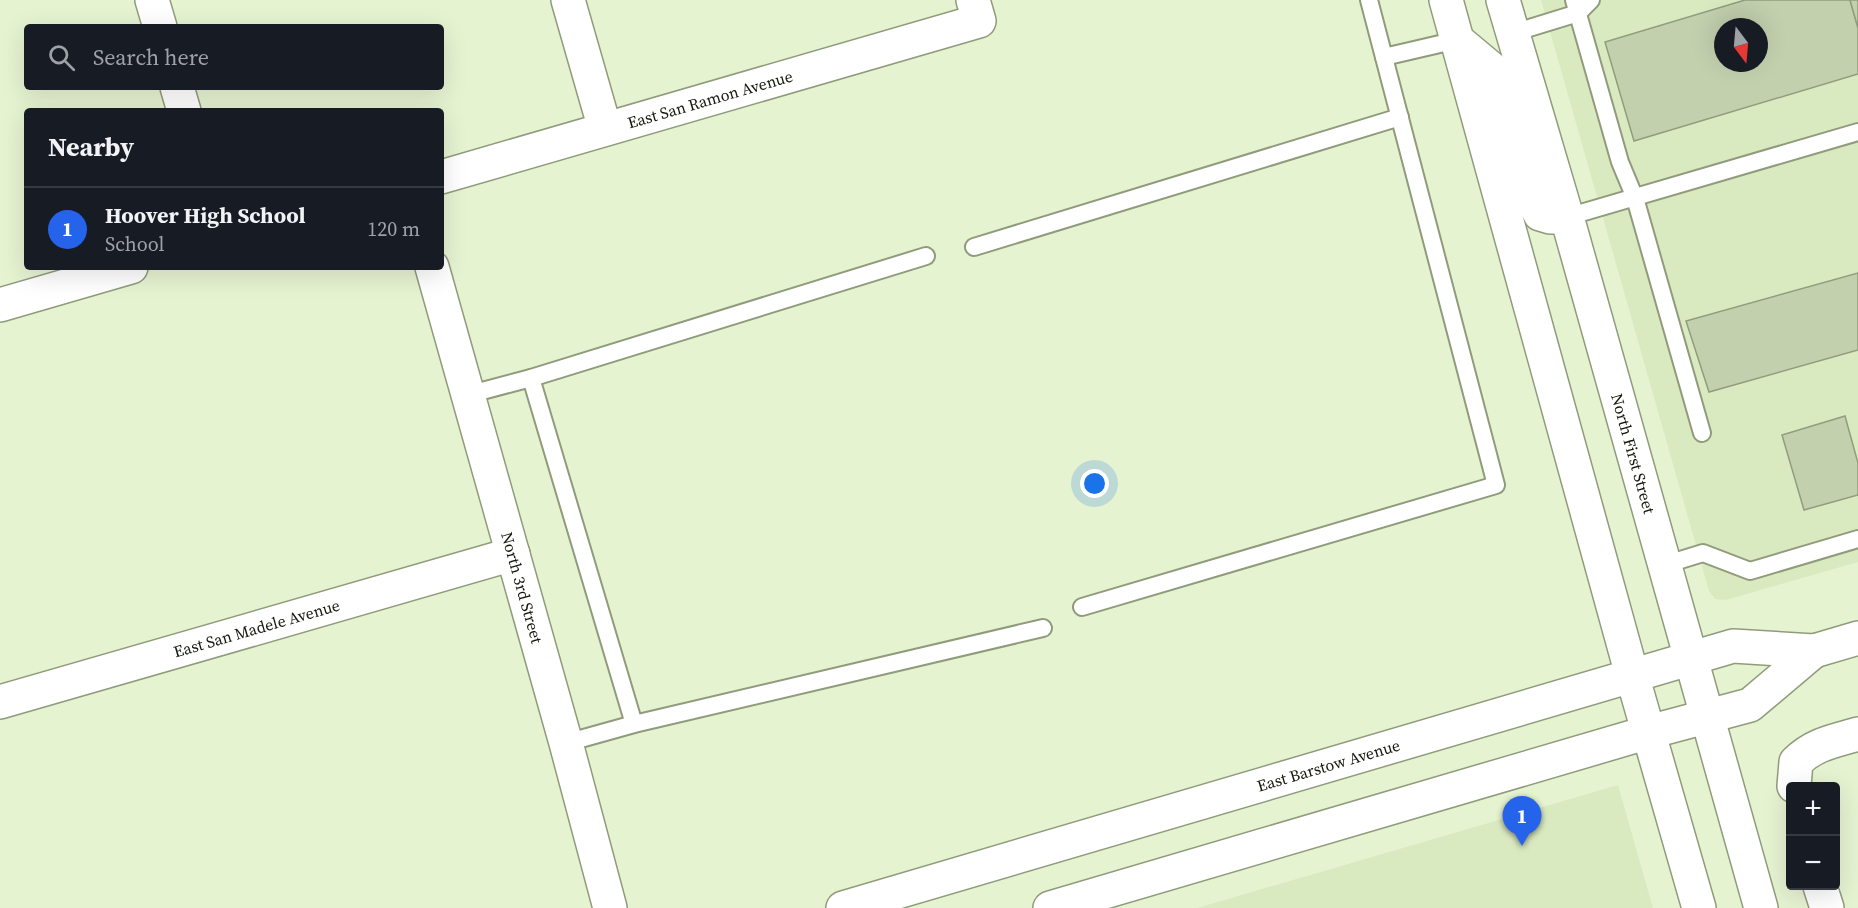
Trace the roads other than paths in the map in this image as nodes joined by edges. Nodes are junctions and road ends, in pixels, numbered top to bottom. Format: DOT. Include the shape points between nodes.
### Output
graph roads {
  1 [pos="152,0"];
  2 [pos="568,0"];
  3 [pos="1369,0"];
  4 [pos="1446,0"];
  5 [pos="1503,0"];
  6 [pos="1591,0"];
  7 [pos="1576,6"];
  8 [pos="976,11"];
  9 [pos="159,24"];
  10 [pos="1513,33"];
  11 [pos="1457,40"];
  12 [pos="1384,57"];
  13 [pos="178,90"];
  14 [pos="183,108"];
  15 [pos="1400,117"];
  16 [pos="605,129"];
  17 [pos="1858,132"];
  18 [pos="444,176"];
  19 [pos="1635,198"];
  20 [pos="1567,217"];
  21 [pos="974,247"];
  22 [pos="926,256"];
  23 [pos="121,270"];
  24 [pos="433,270"];
  25 [pos="0,305"];
  26 [pos="531,378"];
  27 [pos="467,395"];
  28 [pos="1702,433"];
  29 [pos="1858,539"];
  30 [pos="513,554"];
  31 [pos="1664,565"];
  32 [pos="1082,607"];
  33 [pos="1043,628"];
  34 [pos="1858,638"];
  35 [pos="1814,651"];
  36 [pos="1690,658"];
  37 [pos="1632,675"];
  38 [pos="0,702"];
  39 [pos="1706,716"];
  40 [pos="634,724"];
  41 [pos="1649,732"];
  42 [pos="1858,734"];
  43 [pos="566,743"];
  44 [pos="1795,774"];
  45 [pos="1822,890"];
  46 [pos="609,908"];
  47 [pos="843,908"];
  48 [pos="1050,908"];
  49 [pos="1699,908"];
  50 [pos="1761,908"];
  51 [pos="1827,908"];
  1 -- 9 [label="main road"];
  2 -- 16 [label="main road"];
  3 -- 12 [label="lane"];
  4 -- 11 [label="main road"];
  5 -- 10 [label="main road, North First Street"];
  6 -- 7 [label="lane"];
  7 -- 10 [label="lane"];
  7 -- 19 [label="lane" via="1620,162"];
  8 -- 16 [label="main road, East San Ramon Avenue"];
  10 -- 20 [label="main road, North First Street"];
  11 -- 12 [label="lane"];
  11 -- 20 [label="main road" via="1493,70 1524,184 1540,214"];
  11 -- 37 [label="main road"];
  12 -- 15 [label="lane"];
  13 -- 14 [label="main road"];
  15 -- 21 [label="lane"];
  15 -- 32 [label="lane" via="1496,485"];
  16 -- 18 [label="main road, East San Ramon Avenue"];
  17 -- 19 [label="lane"];
  19 -- 20 [label="lane"];
  19 -- 28 [label="lane"];
  20 -- 31 [label="main road, North First Street"];
  22 -- 26 [label="lane"];
  23 -- 25 [label="main road"];
  24 -- 27 [label="main road, North 3rd Street"];
  26 -- 27 [label="lane"];
  26 -- 40 [label="lane"];
  27 -- 30 [label="main road, North 3rd Street"];
  29 -- 31 [label="lane" via="1750,571 1703,553"];
  30 -- 38 [label="main road, East San Madele Avenue"];
  30 -- 43 [label="main road, North 3rd Street"];
  31 -- 36 [label="main road, North First Street"];
  33 -- 40 [label="lane"];
  34 -- 35 [label="main road, East Barstow Avenue"];
  35 -- 36 [label="main road, East Barstow Avenue" via="1732,646"];
  35 -- 39 [label="main road, East Barstow Avenue" via="1750,705"];
  36 -- 37 [label="main road, East Barstow Avenue"];
  36 -- 39 [label="main road, North First Street"];
  37 -- 41 [label="main road"];
  37 -- 47 [label="main road, East Barstow Avenue"];
  39 -- 41 [label="main road, East Barstow Avenue"];
  39 -- 50 [label="main road, North First Street"];
  40 -- 43 [label="lane"];
  41 -- 48 [label="main road, East Barstow Avenue"];
  41 -- 49 [label="main road"];
  42 -- 44 [label="main road" via="1806,752"];
  43 -- 46 [label="main road, North 3rd Street"];
  45 -- 51 [label="main road"];
}
